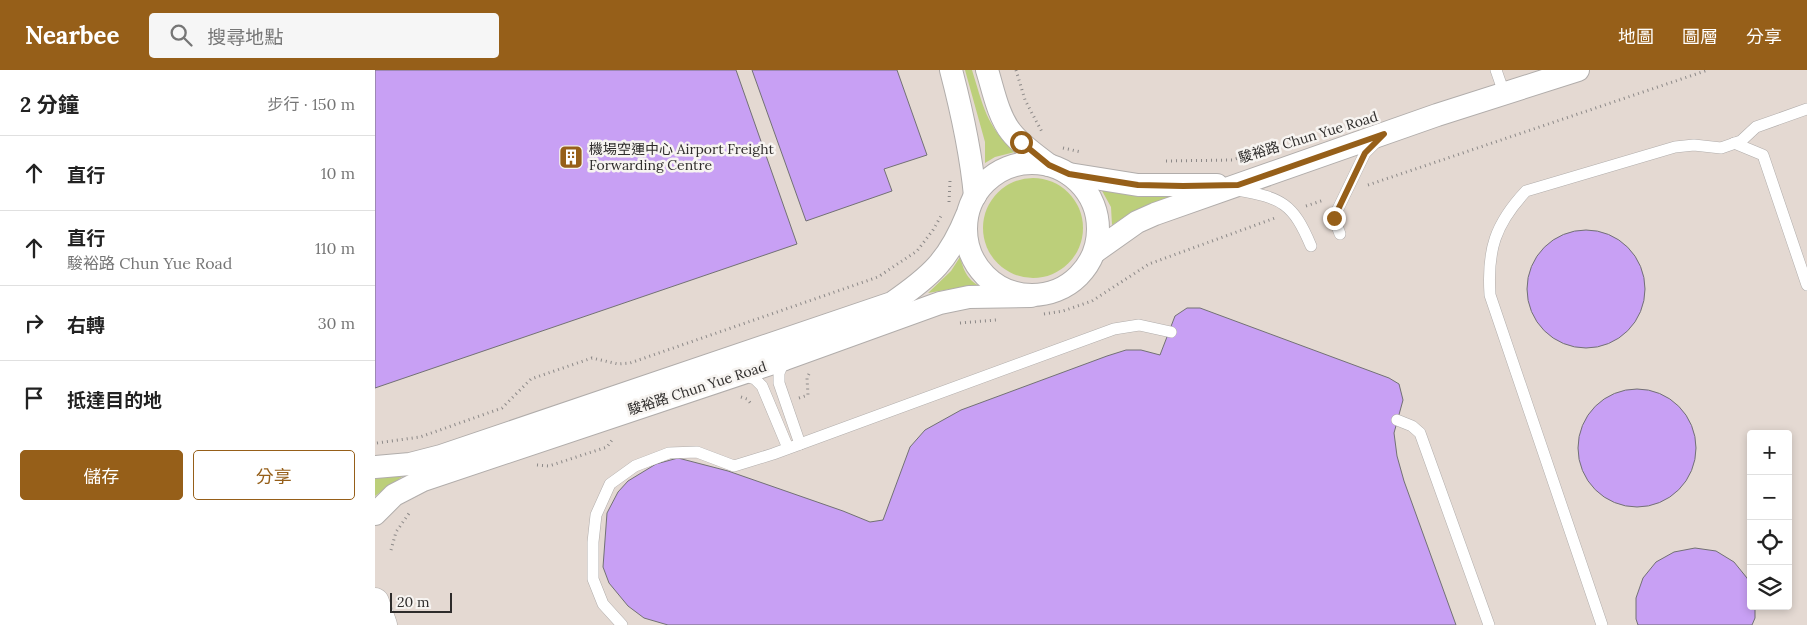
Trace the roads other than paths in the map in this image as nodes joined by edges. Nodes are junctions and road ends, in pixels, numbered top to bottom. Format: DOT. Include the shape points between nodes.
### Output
graph roads {
  1 [pos="951,70"];
  2 [pos="987,70"];
  3 [pos="1496,70"];
  4 [pos="1578,70"];
  5 [pos="1504,93"];
  6 [pos="1807,109"];
  7 [pos="1384,134"];
  8 [pos="1734,143"];
  9 [pos="1061,162"];
  10 [pos="1234,187"];
  11 [pos="971,205"];
  12 [pos="1340,234"];
  13 [pos="1311,246"];
  14 [pos="1096,250"];
  15 [pos="1807,285"];
  16 [pos="1031,296"];
  17 [pos="1171,332"];
  18 [pos="785,359"];
  19 [pos="740,374"];
  20 [pos="1397,420"];
  21 [pos="801,444"];
  22 [pos="788,448"];
  23 [pos="375,467"];
  24 [pos="375,514"];
  25 [pos="375,602"];
  26 [pos="383,625"];
  27 [pos="623,625"];
  28 [pos="1489,625"];
  29 [pos="1602,625"];
  1 -- 11 [label="street" via="971,156"];
  2 -- 9 [label="street" via="1010,131 1021,142"];
  3 -- 5 [label="lane"];
  4 -- 5 [label="street, 駿裕路 Chun Yue Road"];
  5 -- 7 [label="street, 駿裕路 Chun Yue Road"];
  6 -- 8 [label="lane" via="1756,127"];
  7 -- 10 [label="street, 駿裕路 Chun Yue Road"];
  7 -- 12 [label="lane" via="1365,153 1336,213 1334,218"];
  8 -- 15 [label="lane" via="1763,155"];
  8 -- 29 [label="lane" via="1721,148 1675,147 1526,191 1512,206 1493,240 1488,271 1490,295"];
  9 -- 10 [label="street, 駿裕路 Chun Yue Road" via="1138,185"];
  9 -- 11 [label="street" via="1015,165 999,172 985,182"];
  9 -- 14 [label="street" via="1085,188 1096,208 1099,229"];
  10 -- 13 [label="lane" via="1266,195 1284,204 1301,222"];
  10 -- 14 [label="street, 駿裕路 Chun Yue Road" via="1137,222"];
  11 -- 16 [label="street" via="966,234 970,253 980,270 994,284"];
  11 -- 23 [label="street, 駿裕路 Chun Yue Road" via="958,239 946,257 915,287 892,303 441,456 410,464"];
  14 -- 16 [label="street" via="1086,269 1071,284 1052,293"];
  16 -- 18 [label="street, 駿裕路 Chun Yue Road" via="969,297 940,303"];
  17 -- 21 [label="lane" via="1139,325 1114,329"];
  18 -- 19 [label="street, 駿裕路 Chun Yue Road"];
  18 -- 21 [label="lane" via="779,383"];
  19 -- 22 [label="lane" via="755,379 762,386"];
  19 -- 24 [label="street, 駿裕路 Chun Yue Road" via="423,480 395,495"];
  20 -- 28 [label="lane" via="1420,433"];
  21 -- 22 [label="lane"];
  22 -- 27 [label="lane" via="734,466 697,452 669,453 635,466 610,484 596,515 593,579 603,604"];
  25 -- 26 [label="street"];
}
